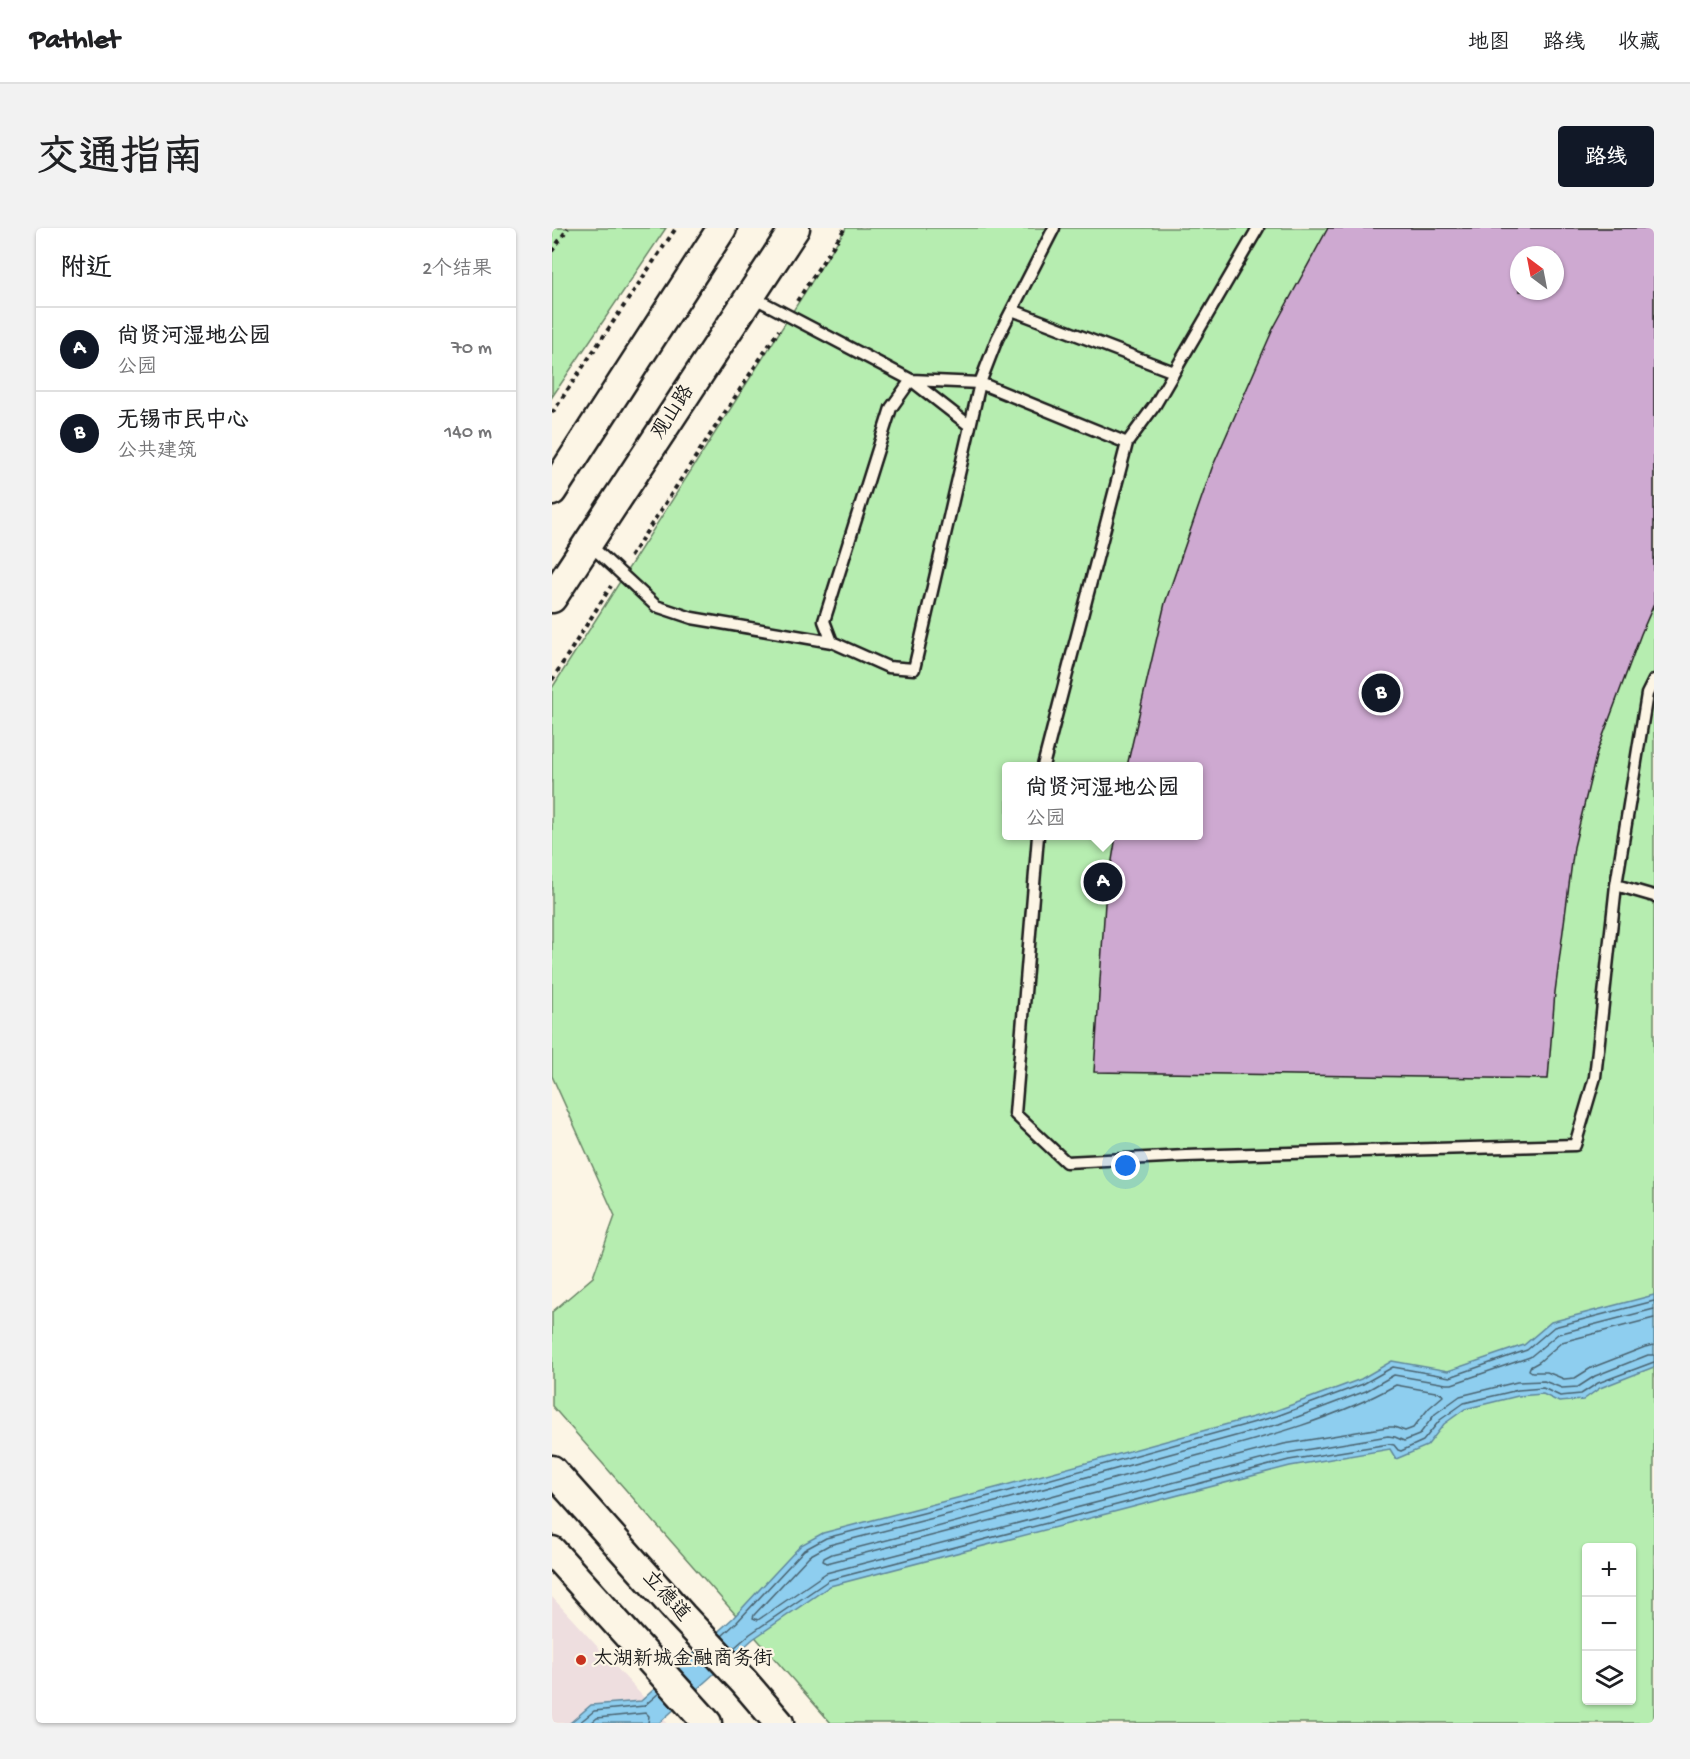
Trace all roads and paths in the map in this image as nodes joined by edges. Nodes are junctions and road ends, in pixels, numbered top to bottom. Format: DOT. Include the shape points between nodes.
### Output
graph roads {
  1 [pos="568,228"];
  2 [pos="676,228"];
  3 [pos="722,228"];
  4 [pos="795,228"];
  5 [pos="845,228"];
  6 [pos="1054,228"];
  7 [pos="1258,228"];
  8 [pos="552,251"];
  9 [pos="751,296"];
  10 [pos="1012,310"];
  11 [pos="789,315"];
  12 [pos="1174,372"];
  13 [pos="911,380"];
  14 [pos="980,382"];
  15 [pos="552,413"];
  16 [pos="970,426"];
  17 [pos="1127,444"];
  18 [pos="552,492"];
  19 [pos="588,543"];
  20 [pos="620,572"];
  21 [pos="552,598"];
  22 [pos="832,642"];
  23 [pos="552,680"];
  24 [pos="1654,680"];
  25 [pos="1044,762"];
  26 [pos="1038,840"];
  27 [pos="1616,885"];
  28 [pos="1654,896"];
  29 [pos="552,1470"];
  30 [pos="552,1551"];
  31 [pos="707,1723"];
  32 [pos="779,1723"];
  1 -- 8 [label="path"];
  2 -- 15 [label="path"];
  3 -- 18 [label="main road"];
  4 -- 9 [label="main road, 观山路"];
  5 -- 11 [label="path"];
  6 -- 10 [label="lane"];
  7 -- 12 [label="lane"];
  9 -- 11 [label="lane"];
  9 -- 19 [label="main road, 观山路"];
  10 -- 12 [label="lane"];
  10 -- 14 [label="lane"];
  11 -- 13 [label="lane"];
  11 -- 20 [label="path"];
  12 -- 17 [label="lane"];
  13 -- 14 [label="lane"];
  13 -- 16 [label="lane"];
  13 -- 22 [label="lane" via="891,408 824,621"];
  14 -- 16 [label="lane"];
  14 -- 17 [label="lane"];
  16 -- 22 [label="lane" via="915,669 888,667"];
  17 -- 25 [label="lane"];
  19 -- 20 [label="lane"];
  19 -- 21 [label="main road, 观山路"];
  20 -- 22 [label="lane" via="656,606 692,618"];
  20 -- 23 [label="path"];
  24 -- 27 [label="lane" via="1647,694"];
  26 -- 27 [label="lane" via="1015,1114 1066,1162 1575,1145 1595,1077"];
  27 -- 28 [label="lane"];
  29 -- 32 [label="main road, 立德道"];
  30 -- 31 [label="main road"];
}
